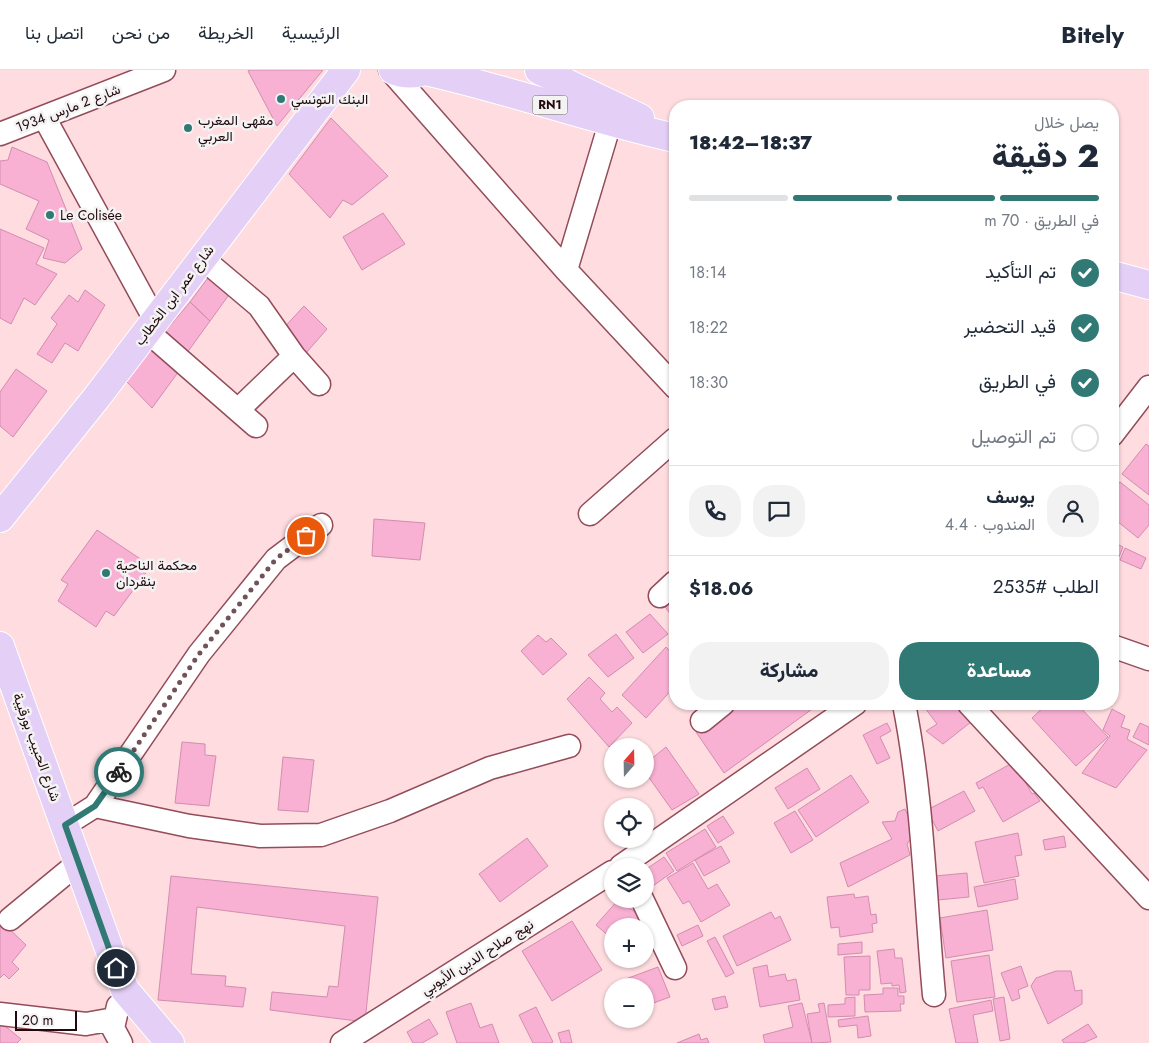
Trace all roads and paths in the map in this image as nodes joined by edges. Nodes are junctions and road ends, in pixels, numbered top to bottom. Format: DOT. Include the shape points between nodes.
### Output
graph roads {
  1 [pos="164,70"];
  2 [pos="346,70"];
  3 [pos="391,70"];
  4 [pos="426,70"];
  5 [pos="538,70"];
  6 [pos="124,78"];
  7 [pos="44,117"];
  8 [pos="610,123"];
  9 [pos="669,133"];
  10 [pos="0,134"];
  11 [pos="669,135"];
  12 [pos="202,258"];
  13 [pos="566,270"];
  14 [pos="1119,277"];
  15 [pos="1149,285"];
  16 [pos="151,325"];
  17 [pos="294,356"];
  18 [pos="669,381"];
  19 [pos="319,384"];
  20 [pos="1149,387"];
  21 [pos="238,410"];
  22 [pos="256,426"];
  23 [pos="1119,426"];
  24 [pos="669,445"];
  25 [pos="590,514"];
  26 [pos="0,518"];
  27 [pos="321,525"];
  28 [pos="0,646"];
  29 [pos="1119,648"];
  30 [pos="1149,659"];
  31 [pos="716,710"];
  32 [pos="846,710"];
  33 [pos="905,710"];
  34 [pos="975,710"];
  35 [pos="702,721"];
  36 [pos="570,746"];
  37 [pos="95,806"];
  38 [pos="65,825"];
  39 [pos="634,858"];
  40 [pos="78,863"];
  41 [pos="604,878"];
  42 [pos="1149,898"];
  43 [pos="646,908"];
  44 [pos="10,919"];
  45 [pos="675,968"];
  46 [pos="125,990"];
  47 [pos="934,995"];
  48 [pos="0,1014"];
  49 [pos="114,1019"];
  50 [pos="120,1043"];
  51 [pos="170,1043"];
  52 [pos="342,1043"];
  1 -- 6 [label="street, شارع 2 مارس 1934"];
  2 -- 12 [label="main road, شارع عمر ابن الخطاب"];
  3 -- 4 [label="main road, RN1" via="410,74"];
  3 -- 13 [label="street"];
  4 -- 8 [label="main road, RN1"];
  5 -- 9 [label="main road, RN1"];
  6 -- 7 [label="street, شارع 2 مارس 1934"];
  7 -- 10 [label="street, شارع 2 مارس 1934"];
  7 -- 16 [label="street"];
  8 -- 11 [label="main road, RN1"];
  8 -- 13 [label="street"];
  12 -- 16 [label="main road, شارع عمر ابن الخطاب"];
  12 -- 17 [label="street" via="259,306"];
  13 -- 18 [label="street"];
  14 -- 15 [label="main road"];
  16 -- 21 [label="street"];
  16 -- 26 [label="main road, شارع عمر ابن الخطاب"];
  17 -- 19 [label="street"];
  17 -- 21 [label="street"];
  20 -- 23 [label="street"];
  21 -- 22 [label="street"];
  24 -- 25 [label="street"];
  27 -- 37 [label="street" via="276,559 199,654"];
  28 -- 38 [label="main road, شارع الحبيب بورقيبة"];
  29 -- 30 [label="street"];
  31 -- 35 [label="street"];
  32 -- 39 [label="street, نهج صلاح الدين الأيوبي"];
  33 -- 47 [label="street" via="918,806"];
  34 -- 42 [label="street"];
  36 -- 37 [label="street" via="490,768 390,811 321,835 260,836 189,826"];
  37 -- 38 [label="street"];
  38 -- 40 [label="main road, شارع الحبيب بورقيبة"];
  40 -- 44 [label="street"];
  40 -- 46 [label="main road, شارع الحبيب بورقيبة"];
  41 -- 52 [label="street, نهج صلاح الدين الأيوبي"];
  43 -- 45 [label="street"];
  46 -- 49 [label="street"];
  46 -- 51 [label="main road, شارع الحبيب بورقيبة"];
  48 -- 49 [label="street" via="86,1024"];
  49 -- 50 [label="street"];
}
